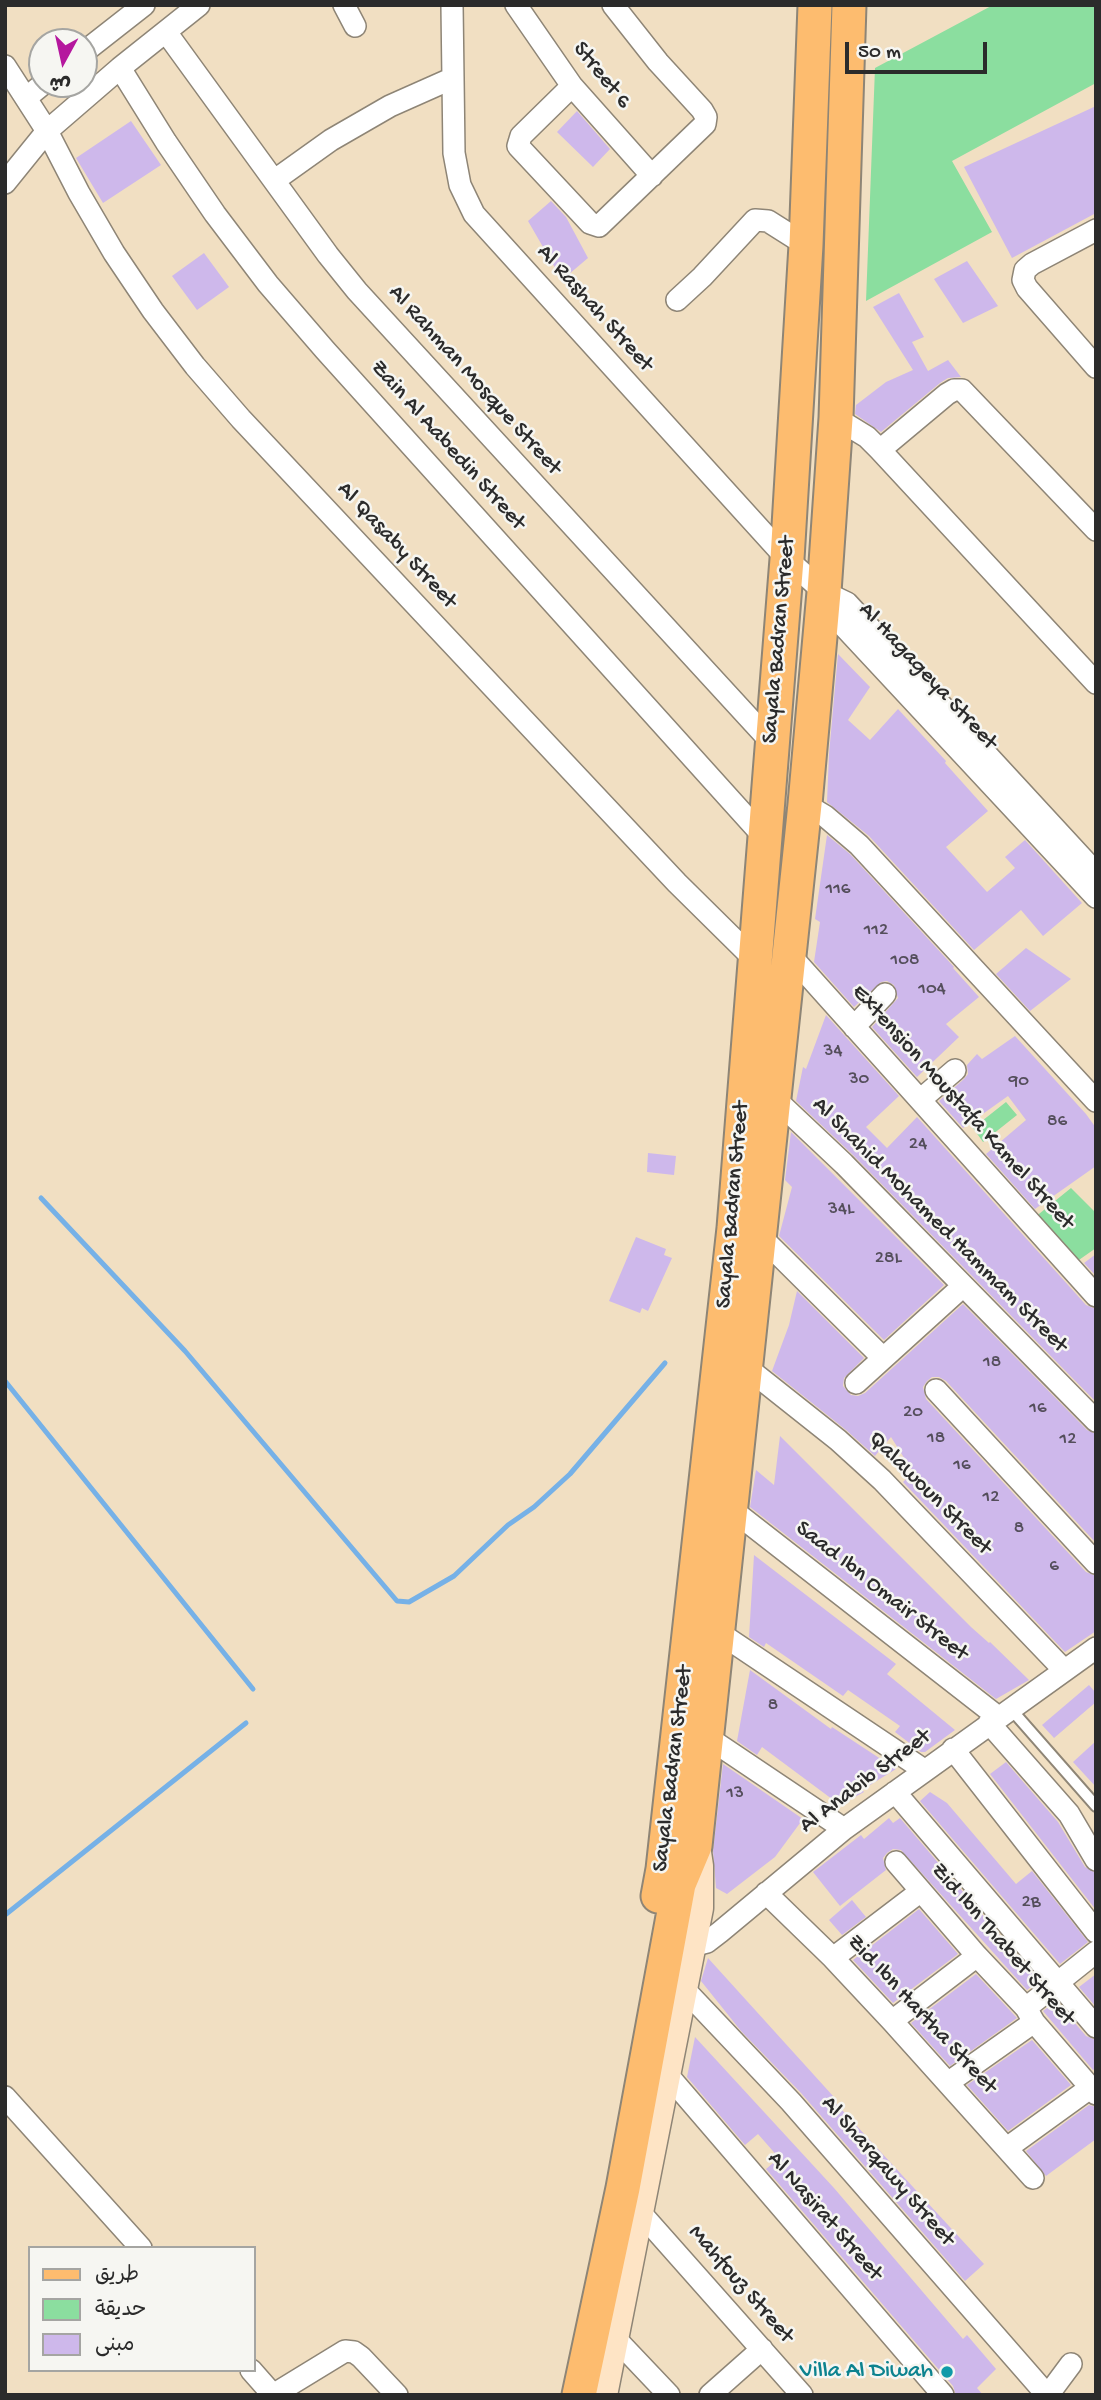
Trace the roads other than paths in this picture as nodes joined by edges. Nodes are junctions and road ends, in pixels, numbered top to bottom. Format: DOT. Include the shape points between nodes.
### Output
graph roads {
  1 [pos="144,5"];
  2 [pos="199,5"];
  3 [pos="344,5"];
  4 [pos="452,5"];
  5 [pos="516,5"];
  6 [pos="613,5"];
  7 [pos="815,5"];
  8 [pos="849,5"];
  9 [pos="355,26"];
  10 [pos="166,32"];
  11 [pos="98,41"];
  12 [pos="5,66"];
  13 [pos="120,68"];
  14 [pos="453,78"];
  15 [pos="572,86"];
  16 [pos="26,98"];
  17 [pos="47,131"];
  18 [pos="652,176"];
  19 [pos="275,180"];
  20 [pos="5,183"];
  21 [pos="1096,230"];
  22 [pos="806,245"];
  23 [pos="677,300"];
  24 [pos="1096,367"];
  25 [pos="836,418"];
  26 [pos="880,450"];
  27 [pos="1096,530"];
  28 [pos="787,559"];
  29 [pos="824,592"];
  30 [pos="1096,683"];
  31 [pos="772,743"];
  32 [pos="805,804"];
  33 [pos="765,837"];
  34 [pos="1096,873"];
  35 [pos="1096,897"];
  36 [pos="789,954"];
  37 [pos="755,960"];
  38 [pos="885,994"];
  39 [pos="854,1027"];
  40 [pos="955,1070"];
  41 [pos="774,1098"];
  42 [pos="920,1100"];
  43 [pos="1096,1101"];
  44 [pos="760,1236"];
  45 [pos="962,1287"];
  46 [pos="1096,1296"];
  47 [pos="883,1358"];
  48 [pos="746,1367"];
  49 [pos="856,1383"];
  50 [pos="936,1390"];
  51 [pos="1096,1421"];
  52 [pos="731,1509"];
  53 [pos="1096,1563"];
  54 [pos="711,1565"];
  55 [pos="718,1632"];
  56 [pos="1096,1648"];
  57 [pos="1064,1670"];
  58 [pos="999,1716"];
  59 [pos="707,1737"];
  60 [pos="953,1749"];
  61 [pos="925,1770"];
  62 [pos="894,1792"];
  63 [pos="1096,1806"];
  64 [pos="844,1829"];
  65 [pos="1096,1860"];
  66 [pos="896,1862"];
  67 [pos="921,1891"];
  68 [pos="766,1893"];
  69 [pos="1096,1932"];
  70 [pos="680,1945"];
  71 [pos="1096,1952"];
  72 [pos="977,1956"];
  73 [pos="833,1958"];
  74 [pos="1058,1982"];
  75 [pos="683,1987"];
  76 [pos="1030,2015"];
  77 [pos="892,2021"];
  78 [pos="1096,2027"];
  79 [pos="666,2073"];
  80 [pos="949,2082"];
  81 [pos="1093,2091"];
  82 [pos="5,2097"];
  83 [pos="1007,2148"];
  84 [pos="1032,2178"];
  85 [pos="638,2210"];
  86 [pos="139,2246"];
  87 [pos="613,2336"];
  88 [pos="762,2349"];
  89 [pos="1071,2364"];
  90 [pos="253,2372"];
  91 [pos="273,2395"];
  92 [pos="397,2395"];
  93 [pos="563,2395"];
  94 [pos="579,2395"];
  95 [pos="602,2395"];
  96 [pos="669,2395"];
  97 [pos="710,2395"];
  98 [pos="802,2395"];
  99 [pos="943,2395"];
  100 [pos="1047,2395"];
  1 -- 11 [label="street"];
  2 -- 10 [label="street"];
  3 -- 9 [label="street"];
  4 -- 14 [label="street, Al Rashah Street"];
  5 -- 15 [label="street, Street 6"];
  6 -- 18 [label="street" via="706,117 701,130"];
  7 -- 22 [label="main road, Sayala Badran Street"];
  8 -- 25 [label="main road, Sayala Badran Street"];
  10 -- 13 [label="street"];
  10 -- 19 [label="street, Al Rahman Mosque Street"];
  12 -- 16 [label="street, Al Qasaby Street"];
  13 -- 17 [label="street"];
  13 -- 33 [label="street, Zain Al Aabedin Street" via="215,214 268,284"];
  14 -- 19 [label="street" via="342,133"];
  14 -- 28 [label="street, Al Rashah Street" via="454,153 460,185 474,214"];
  15 -- 18 [label="street, Street 6"];
  15 -- 18 [label="street" via="521,136 520,150 594,226"];
  16 -- 17 [label="street, Al Qasaby Street"];
  17 -- 20 [label="street"];
  17 -- 37 [label="street, Al Qasaby Street" via="114,253 195,366 658,863"];
  19 -- 31 [label="street, Al Rahman Mosque Street" via="328,255 387,326"];
  21 -- 24 [label="street" via="1032,264 1023,280"];
  22 -- 23 [label="street" via="768,221 755,220"];
  22 -- 28 [label="main road, Sayala Badran Street"];
  25 -- 26 [label="street"];
  25 -- 29 [label="main road, Sayala Badran Street"];
  26 -- 27 [label="street" via="947,394 962,390"];
  26 -- 30 [label="street"];
  28 -- 29 [label="street, Al Rashah Street"];
  28 -- 31 [label="main road, Sayala Badran Street"];
  29 -- 32 [label="main road, Sayala Badran Street"];
  29 -- 34 [label="street, Al Hagageya Street" via="847,603"];
  29 -- 35 [label="street, Al Hagageya Street" via="837,619"];
  31 -- 33 [label="main road, Sayala Badran Street"];
  32 -- 36 [label="main road, Sayala Badran Street"];
  32 -- 43 [label="street" via="859,845"];
  33 -- 37 [label="main road, Sayala Badran Street"];
  36 -- 39 [label="street, Extension Moustafa Kamel Street"];
  36 -- 41 [label="main road, Sayala Badran Street"];
  37 -- 54 [label="main road, Sayala Badran Street"];
  38 -- 39 [label="street"];
  39 -- 42 [label="street, Extension Moustafa Kamel Street"];
  40 -- 42 [label="street"];
  41 -- 44 [label="main road, Sayala Badran Street"];
  41 -- 45 [label="street, Al Shahid Mohamed Hammam Street" via="845,1164"];
  42 -- 46 [label="street, Extension Moustafa Kamel Street"];
  44 -- 47 [label="street"];
  44 -- 48 [label="main road, Sayala Badran Street"];
  45 -- 47 [label="street"];
  45 -- 51 [label="street, Al Shahid Mohamed Hammam Street"];
  47 -- 49 [label="street"];
  48 -- 52 [label="main road, Sayala Badran Street"];
  48 -- 57 [label="street, Qalawoun Street" via="882,1480"];
  50 -- 53 [label="street"];
  52 -- 54 [label="main road, Sayala Badran Street"];
  52 -- 58 [label="street, Saad Ibn Omair Street"];
  54 -- 55 [label="main road, Sayala Badran Street"];
  54 -- 93 [label="main road, Sayala Badran Street" via="663,1869"];
  55 -- 59 [label="main road, Sayala Badran Street"];
  55 -- 61 [label="street"];
  56 -- 57 [label="street, Al Anabib Street"];
  57 -- 58 [label="street, Al Anabib Street"];
  58 -- 60 [label="street, Al Anabib Street"];
  58 -- 63 [label="lane"];
  58 -- 65 [label="street, Saad Ibn Omair Street"];
  59 -- 64 [label="street"];
  59 -- 70 [label="main road, Sayala Badran Street" via="695,1846 679,1884"];
  60 -- 61 [label="street, Al Anabib Street"];
  60 -- 69 [label="street"];
  61 -- 62 [label="street, Al Anabib Street"];
  62 -- 64 [label="street, Al Anabib Street"];
  62 -- 74 [label="street"];
  64 -- 68 [label="street, Al Anabib Street"];
  66 -- 67 [label="street, Zid Ibn Thabet Street"];
  67 -- 72 [label="street, Zid Ibn Thabet Street"];
  67 -- 73 [label="street"];
  68 -- 70 [label="street, Al Anabib Street" via="707,1942"];
  68 -- 73 [label="street, Zid Ibn Hartha Street"];
  70 -- 75 [label="street, Sayala Badran Street"];
  70 -- 94 [label="main road, Sayala Badran Street"];
  71 -- 74 [label="street"];
  72 -- 76 [label="street, Zid Ibn Thabet Street"];
  72 -- 77 [label="street"];
  73 -- 77 [label="street, Zid Ibn Hartha Street"];
  74 -- 76 [label="street"];
  74 -- 78 [label="street"];
  75 -- 79 [label="street, Sayala Badran Street"];
  75 -- 100 [label="street, Al Sharqawy Street" via="791,2102"];
  76 -- 80 [label="street"];
  76 -- 81 [label="street, Zid Ibn Thabet Street"];
  77 -- 80 [label="street, Zid Ibn Hartha Street"];
  79 -- 85 [label="street, Sayala Badran Street"];
  79 -- 99 [label="street, Al Nasirat Street"];
  80 -- 83 [label="street, Zid Ibn Hartha Street"];
  81 -- 83 [label="street"];
  82 -- 86 [label="street"];
  83 -- 84 [label="street, Zid Ibn Hartha Street"];
  85 -- 87 [label="street, Sayala Badran Street"];
  85 -- 88 [label="street, Mahfouz Street"];
  87 -- 95 [label="street, Sayala Badran Street"];
  87 -- 96 [label="street"];
  88 -- 97 [label="street"];
  88 -- 98 [label="street, Mahfouz Street"];
  89 -- 100 [label="street"];
  90 -- 91 [label="street"];
  91 -- 92 [label="street" via="345,2351 361,2357"];
}
